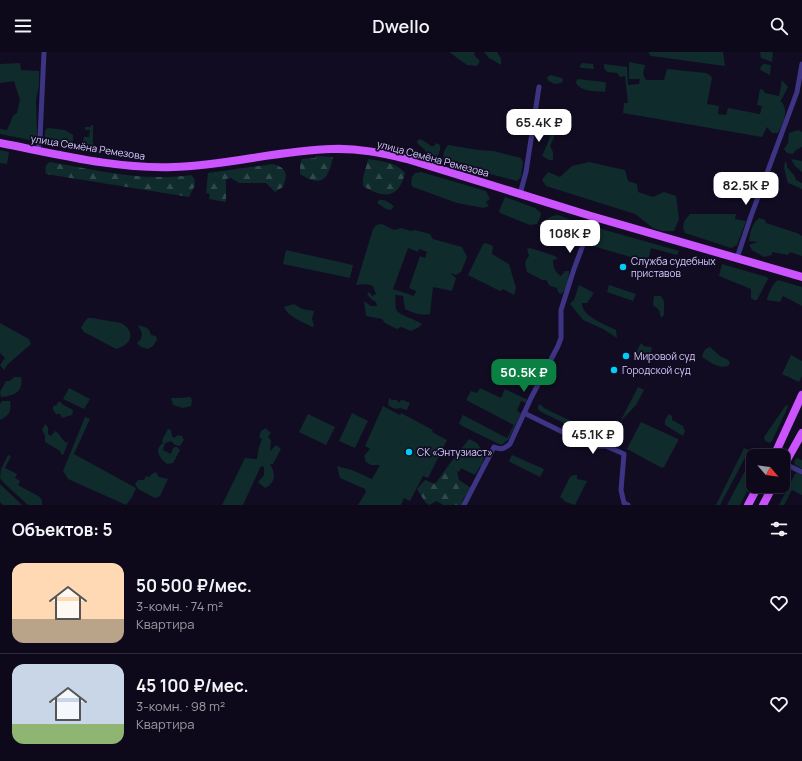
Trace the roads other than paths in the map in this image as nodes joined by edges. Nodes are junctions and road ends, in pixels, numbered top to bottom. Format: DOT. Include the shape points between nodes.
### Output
graph roads {
  1 [pos="44,52"];
  2 [pos="802,64"];
  3 [pos="539,87"];
  4 [pos="0,143"];
  5 [pos="38,150"];
  6 [pos="520,194"];
  7 [pos="591,216"];
  8 [pos="737,258"];
  9 [pos="802,277"];
  10 [pos="802,395"];
  11 [pos="524,413"];
  12 [pos="802,433"];
  13 [pos="777,449"];
  14 [pos="790,455"];
  15 [pos="790,468"];
  16 [pos="802,472"];
  17 [pos="754,493"];
  18 [pos="769,493"];
  19 [pos="464,505"];
  20 [pos="628,505"];
  21 [pos="748,505"];
  22 [pos="763,505"];
  1 -- 5 [label="street"];
  2 -- 8 [label="street" via="797,92"];
  3 -- 6 [label="street" via="526,172"];
  4 -- 5 [label="main road, улица Семёна Ремезова"];
  5 -- 6 [label="main road, улица Семёна Ремезова" via="125,165 168,168 321,149 355,150 392,156"];
  6 -- 7 [label="main road, улица Семёна Ремезова"];
  7 -- 8 [label="main road, улица Семёна Ремезова"];
  7 -- 11 [label="street" via="590,226 561,310 561,338"];
  8 -- 9 [label="main road, улица Семёна Ремезова"];
  10 -- 13 [label="main road"];
  11 -- 19 [label="street" via="510,444 506,448 494,447"];
  11 -- 20 [label="street" via="591,446 606,446 624,454 621,490 624,503"];
  12 -- 14 [label="main road"];
  15 -- 16 [label="street"];
  17 -- 21 [label="main road"];
  18 -- 22 [label="main road"];
}
